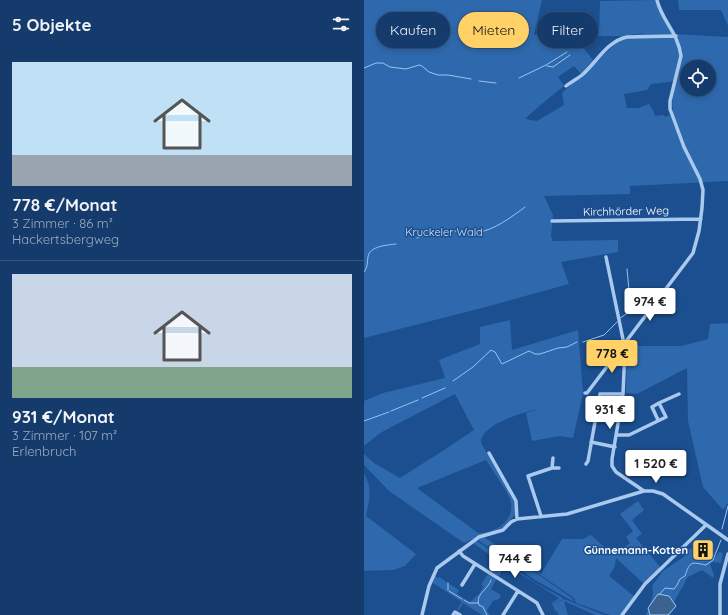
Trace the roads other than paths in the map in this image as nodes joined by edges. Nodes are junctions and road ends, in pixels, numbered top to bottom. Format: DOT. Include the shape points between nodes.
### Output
graph roads {
  1 [pos="657,0"];
  2 [pos="676,36"];
  3 [pos="566,86"];
  4 [pos="701,218"];
  5 [pos="552,221"];
  6 [pos="606,257"];
  7 [pos="614,273"];
  8 [pos="610,274"];
  9 [pos="624,346"];
  10 [pos="586,393"];
  11 [pos="623,394"];
  12 [pos="679,394"];
  13 [pos="659,403"];
  14 [pos="658,420"];
  15 [pos="617,434"];
  16 [pos="591,442"];
  17 [pos="615,447"];
  18 [pos="489,453"];
  19 [pos="553,458"];
  20 [pos="586,464"];
  21 [pos="552,468"];
  22 [pos="559,468"];
  23 [pos="644,491"];
  24 [pos="541,516"];
  25 [pos="517,519"];
  26 [pos="706,525"];
  27 [pos="728,540"];
  28 [pos="459,551"];
  29 [pos="728,554"];
  30 [pos="476,564"];
  31 [pos="726,565"];
  32 [pos="462,585"];
  33 [pos="518,591"];
  34 [pos="505,614"];
  35 [pos="422,615"];
  36 [pos="453,615"];
  37 [pos="460,615"];
  38 [pos="543,615"];
  39 [pos="622,615"];
  40 [pos="720,615"];
  1 -- 2 [label="street"];
  2 -- 3 [label="street" via="622,38 598,57 582,75"];
  2 -- 4 [label="street" via="681,56 670,109 684,147 700,179 703,190"];
  4 -- 5 [label="street, Kirchhörder Weg"];
  4 -- 9 [label="street" via="693,253"];
  6 -- 8 [label="street"];
  7 -- 8 [label="street"];
  8 -- 9 [label="street"];
  9 -- 10 [label="street"];
  9 -- 11 [label="street"];
  11 -- 15 [label="street"];
  11 -- 16 [label="street" via="600,394"];
  12 -- 13 [label="street"];
  13 -- 14 [label="street" via="652,407"];
  13 -- 14 [label="street" via="666,416"];
  14 -- 15 [label="street" via="629,435"];
  15 -- 17 [label="street"];
  16 -- 17 [label="street"];
  16 -- 20 [label="street"];
  17 -- 23 [label="street" via="612,462 614,469"];
  18 -- 25 [label="street" via="516,502"];
  19 -- 21 [label="street"];
  21 -- 22 [label="street"];
  21 -- 24 [label="street" via="528,476"];
  23 -- 24 [label="street" via="570,513"];
  23 -- 26 [label="street" via="663,494"];
  24 -- 25 [label="street"];
  25 -- 28 [label="street" via="503,530 480,537"];
  26 -- 27 [label="street"];
  26 -- 39 [label="street" via="645,584"];
  28 -- 30 [label="street"];
  28 -- 35 [label="street" via="437,568 429,586"];
  29 -- 31 [label="street"];
  30 -- 32 [label="street"];
  30 -- 33 [label="street"];
  31 -- 40 [label="street" via="720,591"];
  33 -- 34 [label="street"];
  33 -- 38 [label="street" via="537,603"];
  36 -- 37 [label="street" via="455,612"];
}
